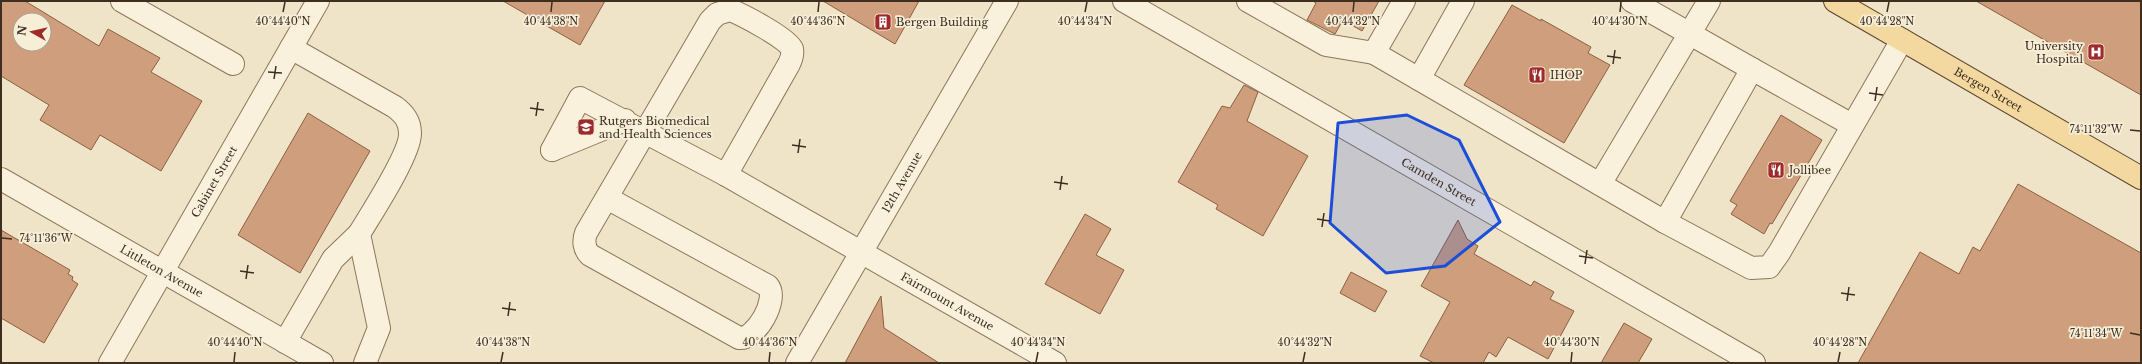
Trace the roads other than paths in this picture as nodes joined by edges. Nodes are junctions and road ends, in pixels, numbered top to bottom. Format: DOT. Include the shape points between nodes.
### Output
graph roads {
  1 [pos="122,1"];
  2 [pos="318,1"];
  3 [pos="1007,1"];
  4 [pos="1124,1"];
  5 [pos="1248,1"];
  6 [pos="1404,1"];
  7 [pos="1463,1"];
  8 [pos="1632,1"];
  9 [pos="1709,1"];
  10 [pos="1835,1"];
  11 [pos="1689,33"];
  12 [pos="1902,40"];
  13 [pos="291,48"];
  14 [pos="1374,53"];
  15 [pos="233,64"];
  16 [pos="1752,69"];
  17 [pos="1419,79"];
  18 [pos="625,120"];
  19 [pos="1852,125"];
  20 [pos="646,132"];
  21 [pos="726,175"];
  22 [pos="2141,178"];
  23 [pos="1,179"];
  24 [pos="1600,184"];
  25 [pos="607,198"];
  26 [pos="1665,222"];
  27 [pos="359,234"];
  28 [pos="860,252"];
  29 [pos="162,272"];
  30 [pos="285,342"];
  31 [pos="110,363"];
  32 [pos="322,363"];
  33 [pos="365,363"];
  34 [pos="797,363"];
  35 [pos="1055,363"];
  36 [pos="1754,363"];
  1 -- 15 [label="street"];
  2 -- 13 [label="street, Cabinet Street"];
  3 -- 28 [label="street, 12th Avenue"];
  4 -- 36 [label="street, Camden Street"];
  5 -- 14 [label="street" via="1326,45"];
  6 -- 14 [label="street"];
  7 -- 17 [label="street"];
  8 -- 11 [label="street"];
  9 -- 11 [label="street"];
  10 -- 12 [label="main road, Bergen Street"];
  11 -- 16 [label="street"];
  11 -- 24 [label="street"];
  12 -- 19 [label="street"];
  12 -- 22 [label="main road, Bergen Street"];
  13 -- 27 [label="street" via="395,107 410,125 411,134 404,153"];
  13 -- 29 [label="street, Cabinet Street"];
  14 -- 17 [label="street"];
  16 -- 19 [label="street"];
  16 -- 26 [label="street"];
  17 -- 24 [label="street"];
  18 -- 18 [label="street, Fairmount Avenue" via="552,150 580,98"];
  18 -- 20 [label="street, Fairmount Avenue"];
  19 -- 26 [label="street" via="1780,253 1769,267 1751,268"];
  20 -- 21 [label="street, Fairmount Avenue"];
  20 -- 21 [label="street" via="710,21 722,11 734,12 784,40 792,48 792,52 789,64"];
  20 -- 25 [label="street"];
  21 -- 28 [label="street, Fairmount Avenue"];
  23 -- 29 [label="street, Littleton Avenue"];
  24 -- 26 [label="street"];
  25 -- 25 [label="street" via="585,237 585,248 590,255 739,338 750,336 756,331 771,302 772,294 768,286"];
  27 -- 30 [label="street" via="333,259"];
  27 -- 33 [label="street" via="379,328"];
  28 -- 34 [label="street, 12th Avenue"];
  28 -- 35 [label="street, Fairmount Avenue"];
  29 -- 30 [label="street, Littleton Avenue"];
  29 -- 31 [label="street, Cabinet Street"];
  30 -- 32 [label="street, Littleton Avenue"];
}
